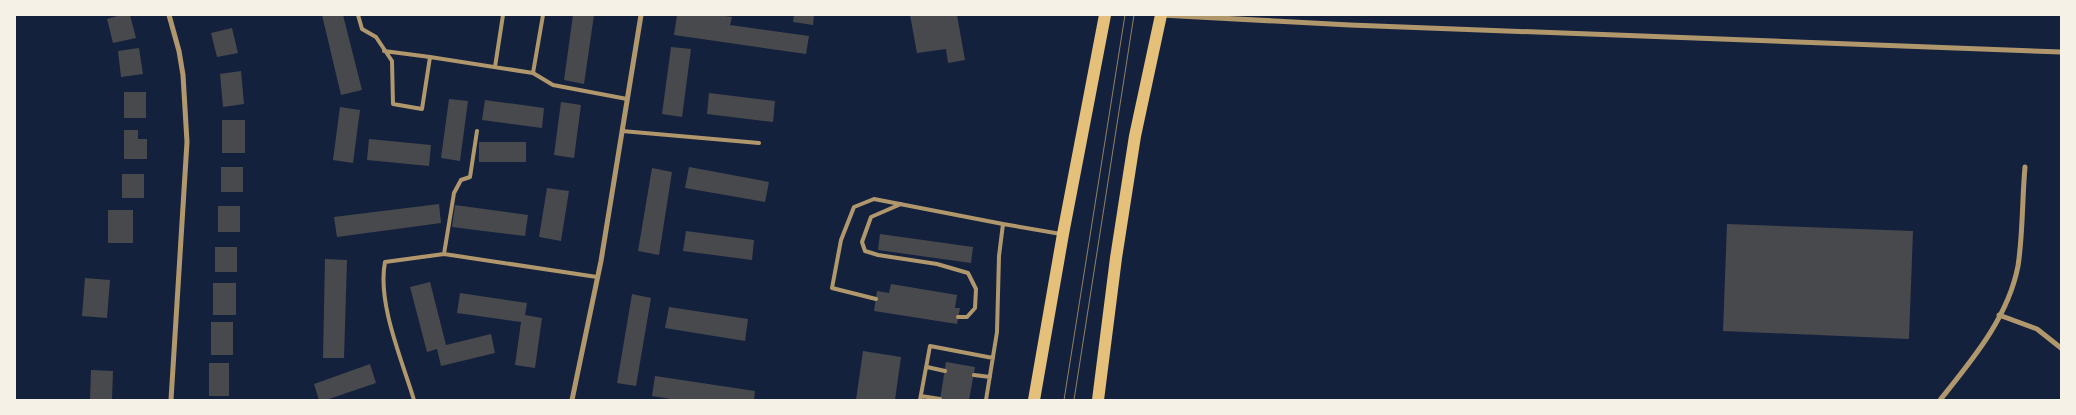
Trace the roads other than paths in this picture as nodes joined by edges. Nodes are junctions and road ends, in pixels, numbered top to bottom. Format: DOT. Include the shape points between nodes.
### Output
graph roads {
  1 [pos="169,15"];
  2 [pos="358,15"];
  3 [pos="503,15"];
  4 [pos="543,15"];
  5 [pos="641,15"];
  6 [pos="1105,15"];
  7 [pos="1161,15"];
  8 [pos="384,51"];
  9 [pos="2061,52"];
  10 [pos="430,58"];
  11 [pos="494,67"];
  12 [pos="533,73"];
  13 [pos="627,99"];
  14 [pos="477,131"];
  15 [pos="622,131"];
  16 [pos="759,143"];
  17 [pos="2025,167"];
  18 [pos="901,204"];
  19 [pos="1003,224"];
  20 [pos="1062,234"];
  21 [pos="444,254"];
  22 [pos="597,277"];
  23 [pos="876,299"];
  24 [pos="2000,315"];
  25 [pos="958,317"];
  26 [pos="2061,348"];
  27 [pos="993,358"];
  28 [pos="926,367"];
  29 [pos="945,370"];
  30 [pos="974,375"];
  31 [pos="990,377"];
  32 [pos="920,398"];
  33 [pos="940,399"];
  34 [pos="171,400"];
  35 [pos="414,400"];
  36 [pos="572,400"];
  37 [pos="986,400"];
  38 [pos="1034,400"];
  39 [pos="1098,400"];
  40 [pos="1940,400"];
  1 -- 34 [label="street" via="183,75 188,142"];
  2 -- 8 [label="lane" via="362,29 376,37"];
  3 -- 11 [label="lane"];
  4 -- 12 [label="lane"];
  5 -- 13 [label="street"];
  6 -- 20 [label="main road"];
  7 -- 9 [label="street"];
  7 -- 39 [label="main road" via="1117,249"];
  8 -- 10 [label="lane"];
  8 -- 10 [label="lane" via="392,61 393,104 422,109"];
  10 -- 11 [label="lane"];
  11 -- 12 [label="lane"];
  12 -- 13 [label="lane" via="553,85"];
  13 -- 15 [label="street"];
  14 -- 21 [label="lane" via="470,177 461,180 454,193"];
  15 -- 16 [label="lane"];
  15 -- 22 [label="street"];
  17 -- 24 [label="street" via="2018,266"];
  18 -- 19 [label="lane"];
  18 -- 23 [label="lane" via="874,199 854,207 841,240 832,288"];
  18 -- 25 [label="lane" via="871,216 862,242 865,251 968,273 976,289 975,308 967,317"];
  19 -- 20 [label="lane"];
  19 -- 27 [label="lane"];
  20 -- 38 [label="main road"];
  21 -- 22 [label="lane"];
  21 -- 35 [label="lane" via="385,262 382,277 385,303"];
  22 -- 36 [label="street"];
  24 -- 26 [label="street" via="2037,329"];
  24 -- 40 [label="street" via="1977,354"];
  27 -- 28 [label="lane" via="930,346"];
  27 -- 31 [label="lane"];
  28 -- 29 [label="lane"];
  28 -- 32 [label="lane"];
  30 -- 31 [label="lane"];
  31 -- 37 [label="lane"];
  32 -- 33 [label="lane"];
}
